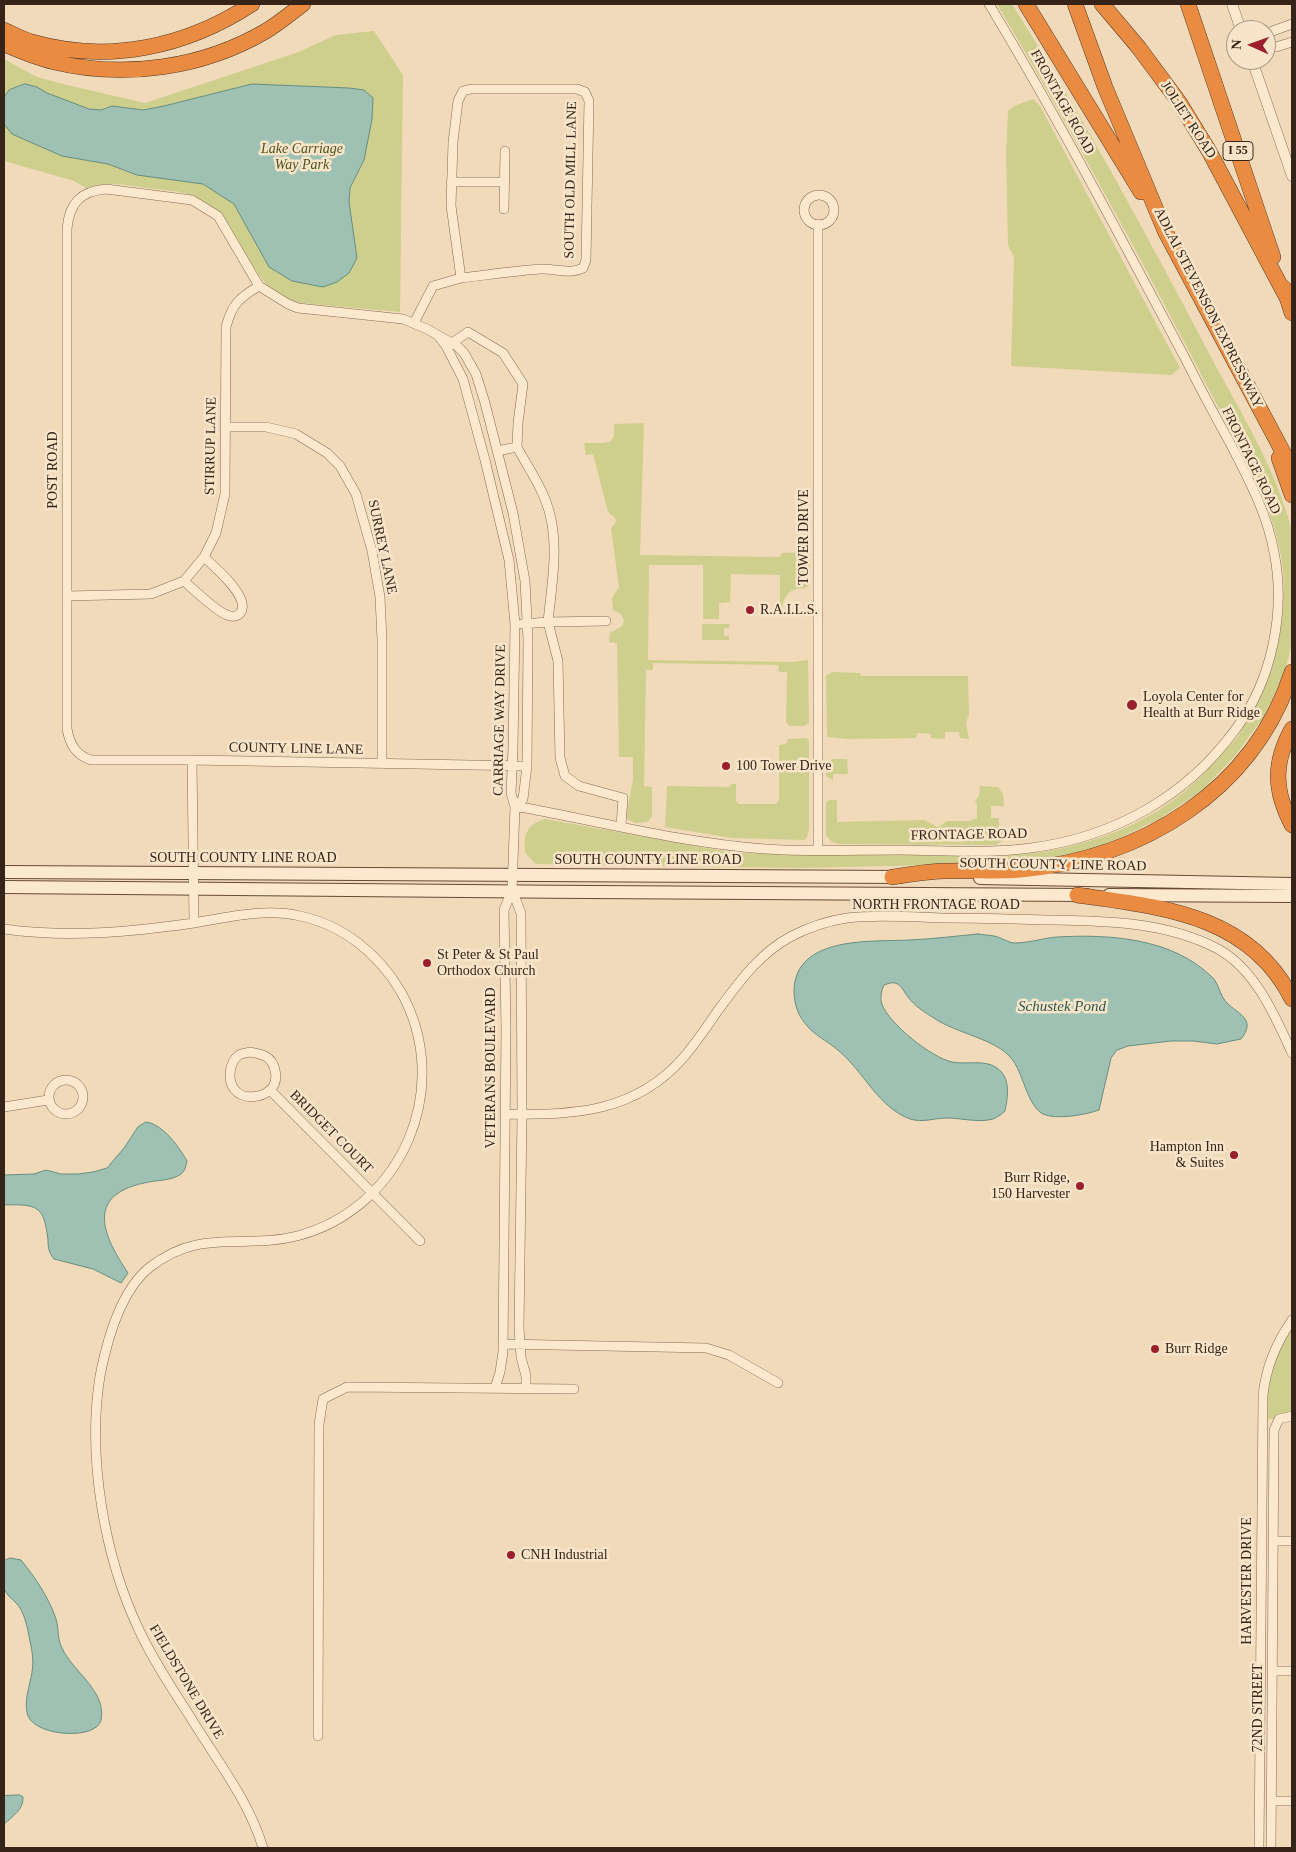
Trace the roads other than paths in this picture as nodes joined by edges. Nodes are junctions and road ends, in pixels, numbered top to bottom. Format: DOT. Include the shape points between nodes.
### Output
graph roads {
  1 [pos="252,4"];
  2 [pos="303,4"];
  3 [pos="989,4"];
  4 [pos="1026,4"];
  5 [pos="1102,4"];
  6 [pos="1188,4"];
  7 [pos="1232,4"];
  8 [pos="1076,8"];
  9 [pos="1238,20"];
  10 [pos="1292,24"];
  11 [pos="4,30"];
  12 [pos="1276,30"];
  13 [pos="1292,42"];
  14 [pos="4,44"];
  15 [pos="1276,47"];
  16 [pos="1255,70"];
  17 [pos="505,152"];
  18 [pos="1292,176"];
  19 [pos="451,182"];
  20 [pos="504,182"];
  21 [pos="79,198"];
  22 [pos="504,209"];
  23 [pos="818,224"];
  24 [pos="1165,231"];
  25 [pos="461,278"];
  26 [pos="259,286"];
  27 [pos="1287,298"];
  28 [pos="1292,313"];
  29 [pos="414,323"];
  30 [pos="439,337"];
  31 [pos="452,343"];
  32 [pos="485,404"];
  33 [pos="471,408"];
  34 [pos="1263,415"];
  35 [pos="225,427"];
  36 [pos="517,447"];
  37 [pos="497,451"];
  38 [pos="1292,469"];
  39 [pos="1292,495"];
  40 [pos="204,556"];
  41 [pos="522,558"];
  42 [pos="509,560"];
  43 [pos="184,581"];
  44 [pos="67,596"];
  45 [pos="548,622"];
  46 [pos="606,622"];
  47 [pos="528,623"];
  48 [pos="515,624"];
  49 [pos="1292,672"];
  50 [pos="1292,729"];
  51 [pos="70,744"];
  52 [pos="192,760"];
  53 [pos="382,764"];
  54 [pos="512,765"];
  55 [pos="527,766"];
  56 [pos="515,807"];
  57 [pos="1292,825"];
  58 [pos="621,826"];
  59 [pos="818,850"];
  60 [pos="4,872"];
  61 [pos="192,873"];
  62 [pos="512,875"];
  63 [pos="892,877"];
  64 [pos="1292,884"];
  65 [pos="4,887"];
  66 [pos="192,888"];
  67 [pos="512,890"];
  68 [pos="1077,895"];
  69 [pos="1292,896"];
  70 [pos="194,922"];
  71 [pos="4,929"];
  72 [pos="1292,999"];
  73 [pos="1292,1053"];
  74 [pos="270,1090"];
  75 [pos="48,1100"];
  76 [pos="4,1107"];
  77 [pos="505,1114"];
  78 [pos="522,1115"];
  79 [pos="372,1193"];
  80 [pos="420,1241"];
  81 [pos="1292,1320"];
  82 [pos="503,1344"];
  83 [pos="520,1344"];
  84 [pos="778,1383"];
  85 [pos="495,1388"];
  86 [pos="526,1389"];
  87 [pos="574,1389"];
  88 [pos="1292,1416"];
  89 [pos="1274,1541"];
  90 [pos="1292,1541"];
  91 [pos="1272,1671"];
  92 [pos="1292,1671"];
  93 [pos="318,1736"];
  94 [pos="1272,1801"];
  95 [pos="1292,1801"];
  96 [pos="263,1848"];
  97 [pos="1259,1848"];
  98 [pos="1271,1848"];
  1 -- 11 [label="highway" via="185,38 124,51 94,52 57,47"];
  2 -- 14 [label="highway" via="267,30 233,47 193,62 160,68 122,70 69,65"];
  3 -- 59 [label="street, FRONTAGE ROAD" via="1062,128 1259,503 1268,527 1278,579 1271,652 1263,682 1246,717 1211,760 1162,801 1102,831 1052,845 1011,850"];
  4 -- 24 [label="highway"];
  5 -- 27 [label="highway, JOLIET ROAD" via="1139,48 1210,151"];
  6 -- 27 [label="highway, I 55"];
  7 -- 9 [label="street"];
  8 -- 24 [label="highway, ADLAI STEVENSON EXPRESSWAY"];
  10 -- 12 [label="street"];
  13 -- 15 [label="street"];
  16 -- 18 [label="street"];
  17 -- 20 [label="street"];
  19 -- 20 [label="street"];
  19 -- 25 [label="street"];
  19 -- 25 [label="street, SOUTH OLD MILL LANE" via="458,101 464,91 577,89 585,92 589,101 586,260 583,268"];
  20 -- 22 [label="street"];
  21 -- 26 [label="street, CARRIAGE WAY DRIVE" via="94,190 106,189 192,200 218,216"];
  21 -- 44 [label="street, POST ROAD" via="68,216 67,230"];
  23 -- 59 [label="street, TOWER DRIVE"];
  24 -- 34 [label="highway, ADLAI STEVENSON EXPRESSWAY"];
  25 -- 29 [label="street" via="433,286"];
  26 -- 29 [label="street, CARRIAGE WAY DRIVE" via="275,298 298,308 403,319"];
  26 -- 35 [label="street, STIRRUP LANE" via="236,302 226,327"];
  27 -- 28 [label="highway, I 55"];
  29 -- 30 [label="street, CARRIAGE WAY DRIVE"];
  30 -- 31 [label="street, CARRIAGE WAY DRIVE"];
  30 -- 33 [label="street, CARRIAGE WAY DRIVE" via="463,379"];
  31 -- 32 [label="street, CARRIAGE WAY DRIVE" via="471,364"];
  31 -- 36 [label="street" via="468,332 503,353 523,384"];
  32 -- 33 [label="street"];
  32 -- 37 [label="street, CARRIAGE WAY DRIVE"];
  33 -- 42 [label="street, CARRIAGE WAY DRIVE"];
  34 -- 38 [label="highway, ADLAI STEVENSON EXPRESSWAY"];
  34 -- 39 [label="highway"];
  35 -- 40 [label="street, STIRRUP LANE" via="225,494 216,533"];
  35 -- 53 [label="street, SURREY LANE" via="266,427 296,434 327,453 340,466 356,494 372,551 380,597"];
  36 -- 37 [label="street"];
  36 -- 45 [label="street" via="545,499 554,535"];
  37 -- 41 [label="street, CARRIAGE WAY DRIVE"];
  40 -- 43 [label="street, STIRRUP LANE"];
  40 -- 43 [label="street" via="240,596 240,614 226,615"];
  41 -- 42 [label="street"];
  41 -- 47 [label="street, CARRIAGE WAY DRIVE"];
  42 -- 48 [label="street, CARRIAGE WAY DRIVE"];
  43 -- 44 [label="street" via="150,594"];
  44 -- 51 [label="street, POST ROAD" via="66,730"];
  45 -- 46 [label="street"];
  45 -- 47 [label="street"];
  45 -- 58 [label="street" via="558,661 560,758 565,776 580,786 624,798"];
  47 -- 48 [label="street"];
  47 -- 55 [label="street, CARRIAGE WAY DRIVE"];
  48 -- 54 [label="street, CARRIAGE WAY DRIVE"];
  49 -- 63 [label="highway" via="1278,706 1248,755 1194,808 1149,834 1098,855 1069,862 1020,870 929,871"];
  50 -- 57 [label="highway" via="1280,755 1278,778 1282,802"];
  51 -- 52 [label="street, COUNTY LINE LANE" via="82,758 91,760"];
  52 -- 53 [label="street, COUNTY LINE LANE"];
  52 -- 61 [label="street"];
  53 -- 54 [label="street, COUNTY LINE LANE"];
  54 -- 55 [label="street, COUNTY LINE LANE"];
  54 -- 56 [label="street, CARRIAGE WAY DRIVE" via="511,794"];
  55 -- 56 [label="street, CARRIAGE WAY DRIVE" via="523,799"];
  56 -- 58 [label="street, FRONTAGE ROAD"];
  56 -- 62 [label="street"];
  58 -- 59 [label="street, FRONTAGE ROAD" via="705,842 766,849"];
  60 -- 61 [label="main road, SOUTH COUNTY LINE ROAD"];
  61 -- 62 [label="main road, SOUTH COUNTY LINE ROAD"];
  61 -- 66 [label="street"];
  62 -- 63 [label="main road, SOUTH COUNTY LINE ROAD"];
  62 -- 67 [label="street"];
  63 -- 64 [label="main road, SOUTH COUNTY LINE ROAD"];
  65 -- 66 [label="main road, SOUTH COUNTY LINE ROAD"];
  66 -- 67 [label="main road, SOUTH COUNTY LINE ROAD"];
  66 -- 70 [label="street"];
  67 -- 68 [label="main road, SOUTH COUNTY LINE ROAD"];
  67 -- 77 [label="street, VETERANS BOULEVARD" via="504,910"];
  67 -- 78 [label="street" via="522,913"];
  68 -- 69 [label="main road, SOUTH COUNTY LINE ROAD"];
  68 -- 72 [label="highway" via="1164,908 1215,924 1260,956"];
  70 -- 71 [label="street, FIELDSTONE DRIVE" via="105,933"];
  70 -- 79 [label="street, FIELDSTONE DRIVE" via="260,912 314,919 356,941 376,958 397,986 418,1034 421,1091 415,1122 405,1148"];
  73 -- 78 [label="street, NORTH FRONTAGE ROAD" via="1266,1001 1244,970 1220,950 1174,933 1110,921 848,918 791,936 761,957 684,1057 643,1092 592,1110"];
  74 -- 74 [label="street, BRIDGET COURT" via="276,1070 266,1056 250,1052 239,1055 230,1067 235,1090 246,1097"];
  74 -- 79 [label="street, BRIDGET COURT"];
  75 -- 76 [label="street"];
  77 -- 78 [label="street, NORTH FRONTAGE ROAD"];
  77 -- 82 [label="street, VETERANS BOULEVARD"];
  78 -- 83 [label="street"];
  79 -- 80 [label="street"];
  79 -- 96 [label="street, FIELDSTONE DRIVE" via="339,1218 312,1231 269,1240 202,1243 177,1250 147,1269 130,1290 118,1313 100,1382 97,1457 100,1492 112,1557 126,1600 155,1661 250,1814"];
  81 -- 97 [label="street, HARVESTER DRIVE" via="1272,1354 1263,1395"];
  82 -- 83 [label="street"];
  82 -- 85 [label="street, VETERANS BOULEVARD"];
  83 -- 84 [label="street" via="706,1348 729,1355"];
  83 -- 86 [label="street"];
  85 -- 86 [label="street"];
  85 -- 93 [label="street" via="347,1387 323,1400 319,1424"];
  86 -- 87 [label="street"];
  88 -- 89 [label="street, 72ND STREET" via="1280,1419 1274,1430"];
  89 -- 90 [label="street"];
  89 -- 91 [label="street, 72ND STREET"];
  91 -- 92 [label="street"];
  91 -- 94 [label="street, 72ND STREET"];
  94 -- 95 [label="street"];
  94 -- 98 [label="street, 72ND STREET"];
}
